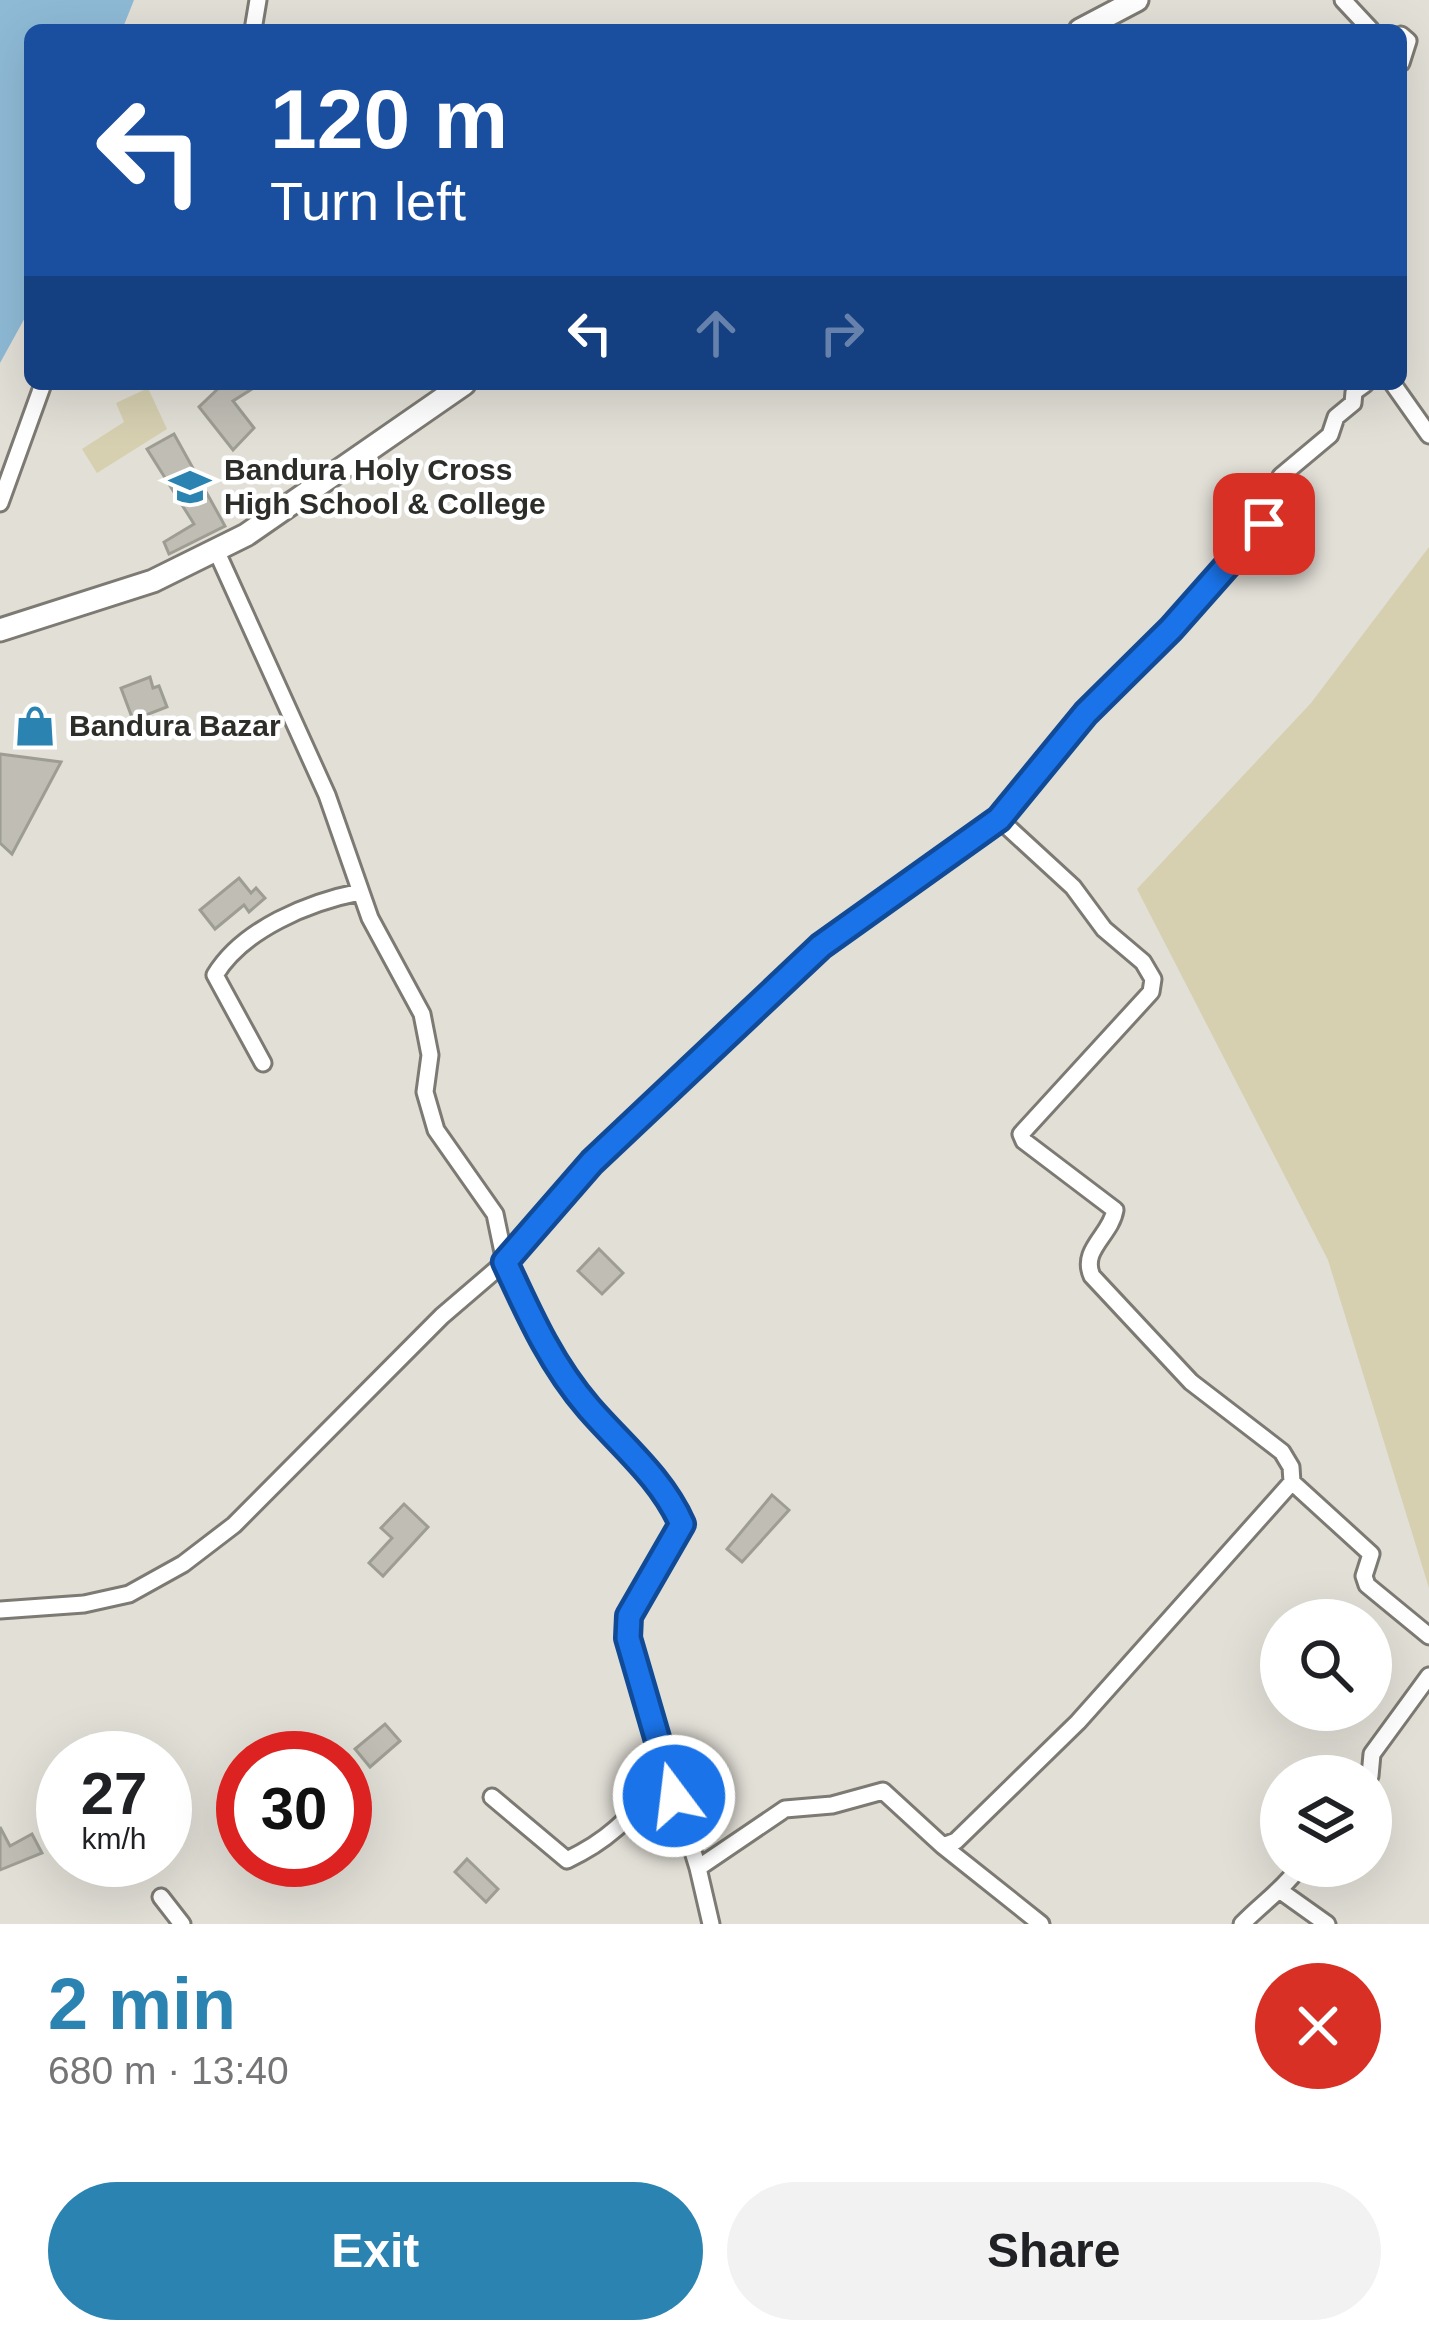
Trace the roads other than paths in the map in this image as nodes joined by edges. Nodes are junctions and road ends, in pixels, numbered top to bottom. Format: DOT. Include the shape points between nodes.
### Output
graph roads {
  1 [pos="1137,0"];
  2 [pos="1343,0"];
  3 [pos="1091,24"];
  4 [pos="1365,24"];
  5 [pos="41,390"];
  6 [pos="455,390"];
  7 [pos="1357,390"];
  8 [pos="1397,390"];
  9 [pos="1429,435"];
  10 [pos="0,503"];
  11 [pos="216,550"];
  12 [pos="0,630"];
  13 [pos="999,819"];
  14 [pos="360,892"];
  15 [pos="263,1063"];
  16 [pos="505,1262"];
  17 [pos="1292,1482"];
  18 [pos="0,1610"];
  19 [pos="1429,1636"];
  20 [pos="1429,1676"];
  21 [pos="1372,1755"];
  22 [pos="669,1771"];
  23 [pos="492,1797"];
  24 [pos="943,1846"];
  25 [pos="698,1868"];
  26 [pos="1285,1887"];
  27 [pos="1282,1892"];
  28 [pos="161,1897"];
  29 [pos="182,1924"];
  30 [pos="711,1924"];
  31 [pos="1041,1924"];
  32 [pos="1242,1924"];
  33 [pos="1327,1924"];
  1 -- 3 [label="street"];
  2 -- 4 [label="street"];
  5 -- 10 [label="street"];
  6 -- 11 [label="street"];
  7 -- 13 [label="street" via="1330,436 1281,476 1286,508 1086,713"];
  8 -- 9 [label="street"];
  11 -- 12 [label="street" via="153,580"];
  11 -- 14 [label="street" via="327,795"];
  13 -- 16 [label="street" via="821,946 592,1162"];
  13 -- 17 [label="street" via="1153,979 1150,992 1027,1124 1024,1142 1115,1210 1092,1249 1092,1276 1191,1382 1282,1452"];
  14 -- 15 [label="street" via="303,908 242,944 215,975"];
  14 -- 16 [label="street" via="422,1014 430,1054 425,1093 436,1130 495,1214"];
  16 -- 18 [label="street" via="234,1525 183,1564 128,1594"];
  16 -- 22 [label="street" via="546,1350 682,1524 629,1616 633,1659"];
  17 -- 19 [label="street" via="1362,1541 1371,1554 1367,1585"];
  17 -- 24 [label="street" via="1078,1722"];
  20 -- 21 [label="street"];
  22 -- 23 [label="street" via="626,1824 567,1860"];
  22 -- 25 [label="street"];
  24 -- 25 [label="street" via="876,1790 785,1809"];
  24 -- 31 [label="street"];
  25 -- 30 [label="street"];
  26 -- 27 [label="street"];
  27 -- 32 [label="street"];
  27 -- 33 [label="street"];
  28 -- 29 [label="street"];
}
